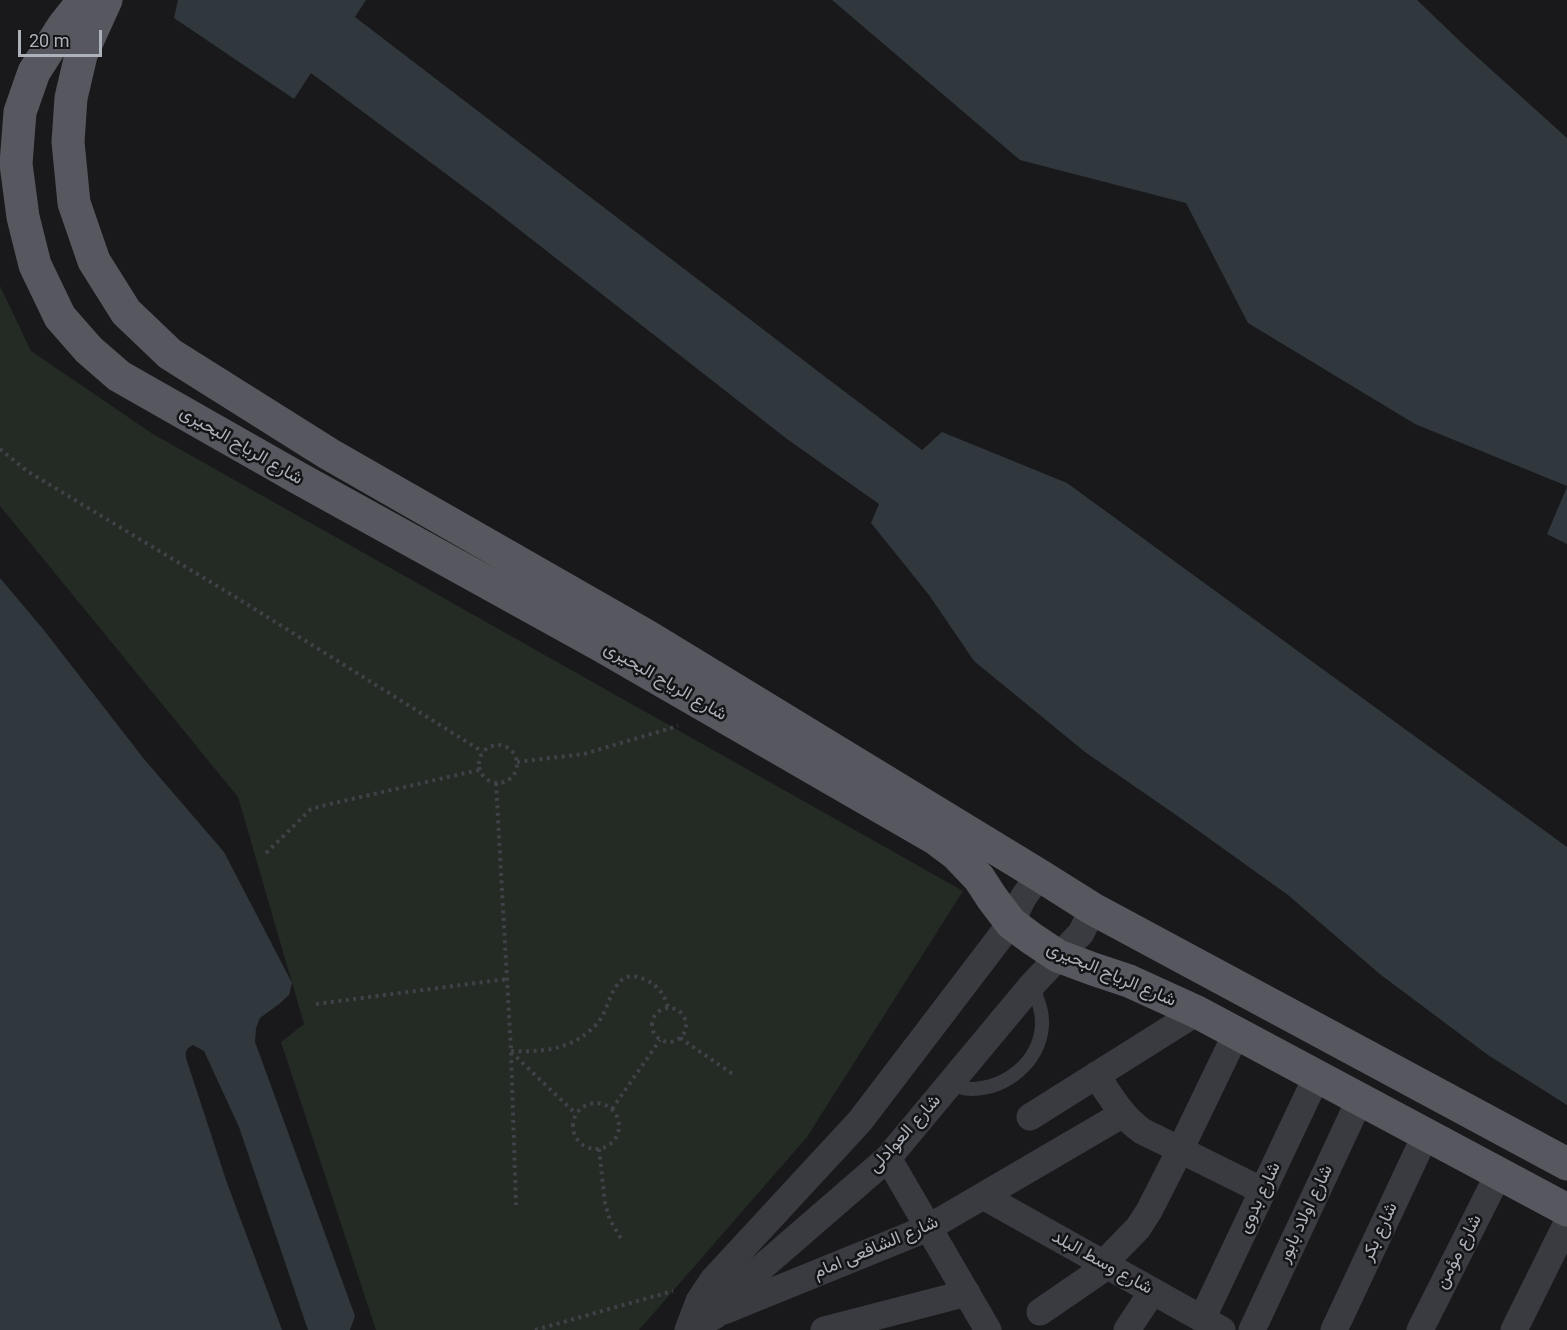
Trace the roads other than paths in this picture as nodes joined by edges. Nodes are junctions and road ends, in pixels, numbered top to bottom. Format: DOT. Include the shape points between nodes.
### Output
graph roads {
  1 [pos="84,0"];
  2 [pos="106,0"];
  3 [pos="1039,875"];
  4 [pos="1093,909"];
  5 [pos="1011,923"];
  6 [pos="1058,956"];
  7 [pos="1032,985"];
  8 [pos="1197,1012"];
  9 [pos="1237,1032"];
  10 [pos="1096,1075"];
  11 [pos="1317,1076"];
  12 [pos="949,1085"];
  13 [pos="1360,1099"];
  14 [pos="1122,1114"];
  15 [pos="1030,1117"];
  16 [pos="1426,1134"];
  17 [pos="1180,1150"];
  18 [pos="888,1158"];
  19 [pos="1567,1164"];
  20 [pos="1499,1173"];
  21 [pos="1263,1191"];
  22 [pos="983,1196"];
  23 [pos="1567,1210"];
  24 [pos="1567,1223"];
  25 [pos="928,1228"];
  26 [pos="1105,1265"];
  27 [pos="1152,1292"];
  28 [pos="967,1293"];
  29 [pos="1040,1312"];
  30 [pos="716,1315"];
  31 [pos="1212,1325"];
  32 [pos="689,1330"];
  33 [pos="824,1330"];
  34 [pos="988,1330"];
  35 [pos="1127,1330"];
  36 [pos="1252,1330"];
  37 [pos="1334,1330"];
  38 [pos="1420,1330"];
  39 [pos="1514,1330"];
  1 -- 5 [label="main road, شارع الرياح البحيرى" via="34,72 20,112 16,164 35,265 60,318 89,350 120,376 602,646 936,839 979,878"];
  2 -- 3 [label="main road, شارع الرياح البحيرى" via="81,55 71,98 68,142 74,203 94,261 126,312 170,354 328,454 646,636"];
  3 -- 4 [label="main road, شارع الرياح البحيرى"];
  3 -- 5 [label="street, شارع العوادلى"];
  4 -- 6 [label="street, شارع العوادلى" via="1081,933"];
  4 -- 19 [label="main road, شارع الرياح البحيرى"];
  5 -- 6 [label="main road, شارع الرياح البحيرى"];
  5 -- 32 [label="street, شارع العوادلى" via="860,1121 713,1280 699,1301"];
  6 -- 7 [label="street, شارع العوادلى"];
  6 -- 8 [label="main road, شارع الرياح البحيرى" via="1129,981"];
  7 -- 12 [label="street, شارع العوادلى"];
  7 -- 12 [label="lane" via="1040,1005 1042,1026 1037,1046 1026,1064 991,1087"];
  8 -- 9 [label="main road, شارع الرياح البحيرى"];
  8 -- 10 [label="street"];
  9 -- 11 [label="main road, شارع الرياح البحيرى"];
  9 -- 17 [label="street"];
  10 -- 14 [label="street"];
  10 -- 15 [label="street"];
  11 -- 13 [label="main road, شارع الرياح البحيرى"];
  11 -- 21 [label="street, شارع بدوى"];
  12 -- 18 [label="street, شارع العوادلى"];
  13 -- 16 [label="main road, شارع الرياح البحيرى"];
  13 -- 36 [label="street, شارع اولاد بابور"];
  14 -- 17 [label="street" via="1142,1131"];
  14 -- 22 [label="street, شارع الشافعى امام"];
  16 -- 20 [label="main road, شارع الرياح البحيرى"];
  16 -- 37 [label="street, شارع بكر"];
  17 -- 21 [label="street"];
  17 -- 26 [label="street" via="1138,1228"];
  18 -- 25 [label="street"];
  18 -- 30 [label="street, شارع العوادلى" via="761,1268"];
  20 -- 23 [label="main road, شارع الرياح البحيرى"];
  20 -- 38 [label="street, شارع مؤمن"];
  21 -- 31 [label="street, شارع بدوى"];
  22 -- 25 [label="street, شارع الشافعى امام"];
  22 -- 26 [label="street, شارع وسط البلد"];
  24 -- 39 [label="street"];
  25 -- 28 [label="street"];
  25 -- 30 [label="street, شارع الشافعى امام"];
  26 -- 27 [label="street, شارع وسط البلد"];
  26 -- 29 [label="street"];
  27 -- 31 [label="street, شارع وسط البلد"];
  27 -- 35 [label="street"];
  28 -- 33 [label="street"];
  28 -- 34 [label="street"];
  30 -- 32 [label="street, شارع العوادلى"];
}
